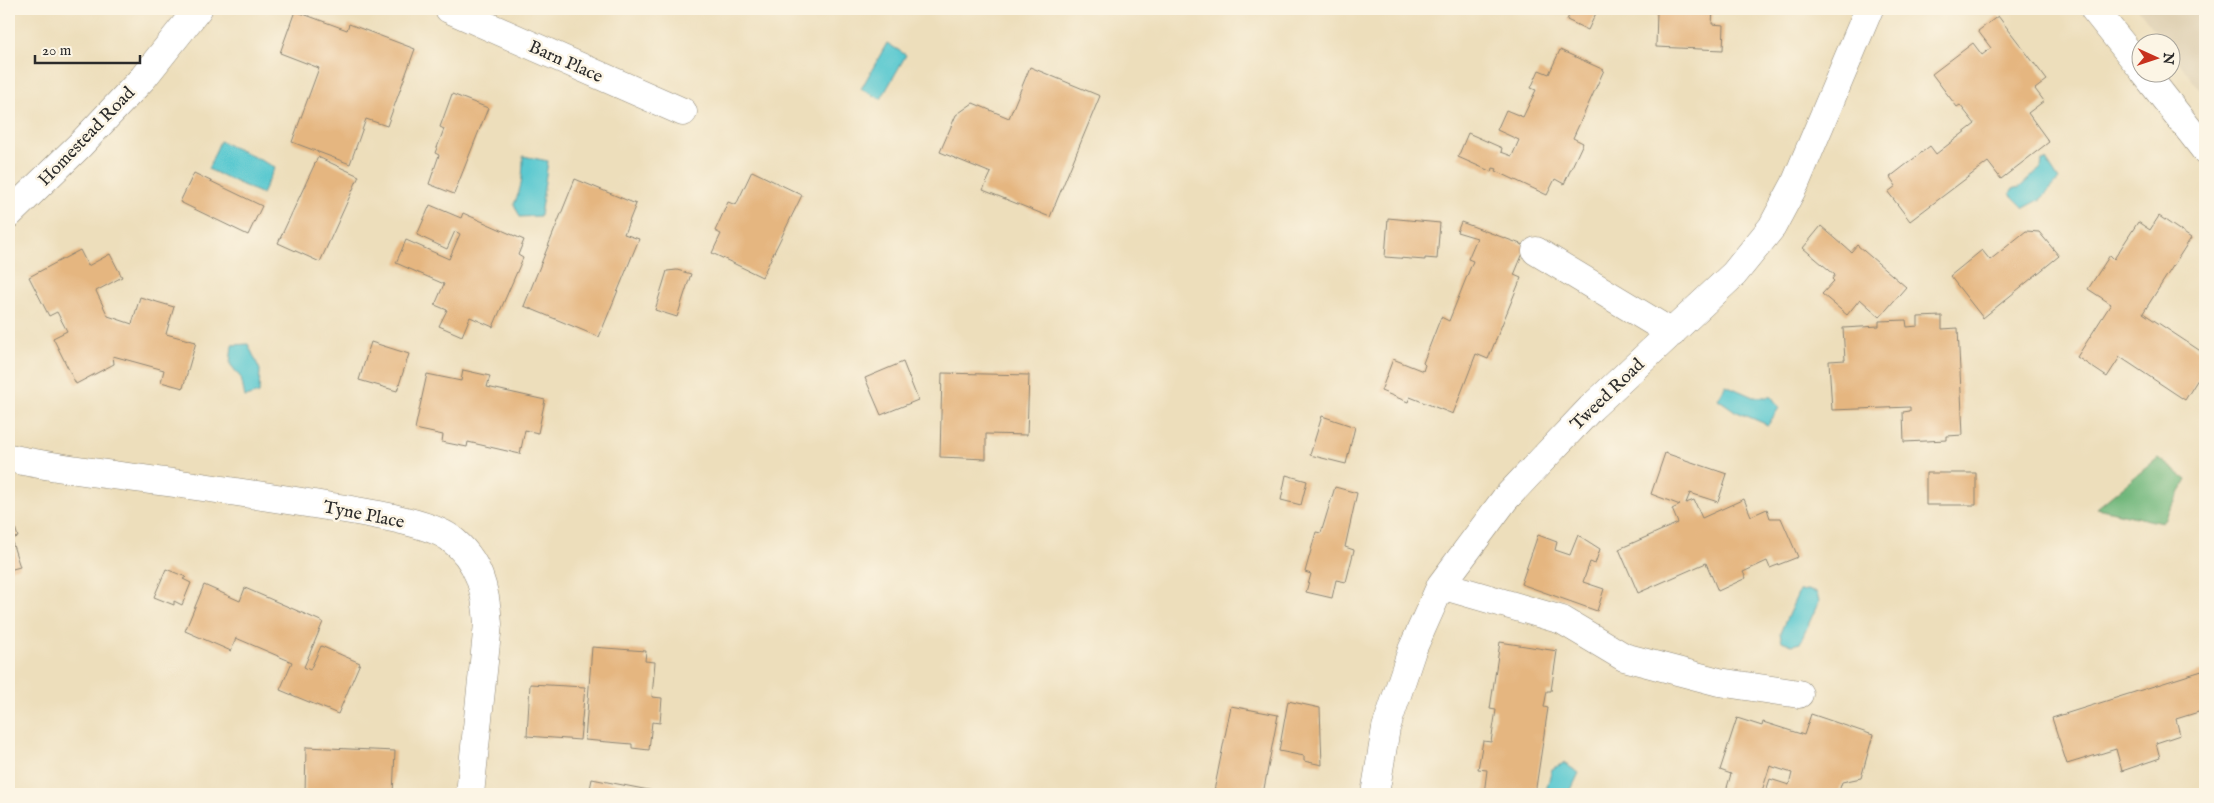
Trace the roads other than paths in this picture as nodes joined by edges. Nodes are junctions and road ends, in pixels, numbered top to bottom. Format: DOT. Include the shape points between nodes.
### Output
graph roads {
  1 [pos="198,9"];
  2 [pos="449,9"];
  3 [pos="1869,9"];
  4 [pos="2094,9"];
  5 [pos="2132,56"];
  6 [pos="2152,82"];
  7 [pos="683,112"];
  8 [pos="2205,150"];
  9 [pos="9,214"];
  10 [pos="1536,251"];
  11 [pos="1672,333"];
  12 [pos="9,458"];
  13 [pos="1441,585"];
  14 [pos="1799,694"];
  15 [pos="470,794"];
  16 [pos="1374,794"];
  1 -- 9 [label="street, Homestead Road" via="143,78"];
  2 -- 7 [label="street, Barn Place"];
  3 -- 11 [label="street, Tweed Road" via="1795,184 1772,227 1734,274"];
  4 -- 5 [label="street"];
  6 -- 8 [label="street"];
  10 -- 11 [label="street"];
  11 -- 13 [label="street, Tweed Road" via="1591,408 1505,499"];
  12 -- 15 [label="street, Tyne Place" via="365,512 449,537 475,564 487,601 488,624"];
  13 -- 14 [label="street" via="1562,620 1624,657 1719,682"];
  13 -- 16 [label="street, Tweed Road" via="1412,650 1389,720"];
}
